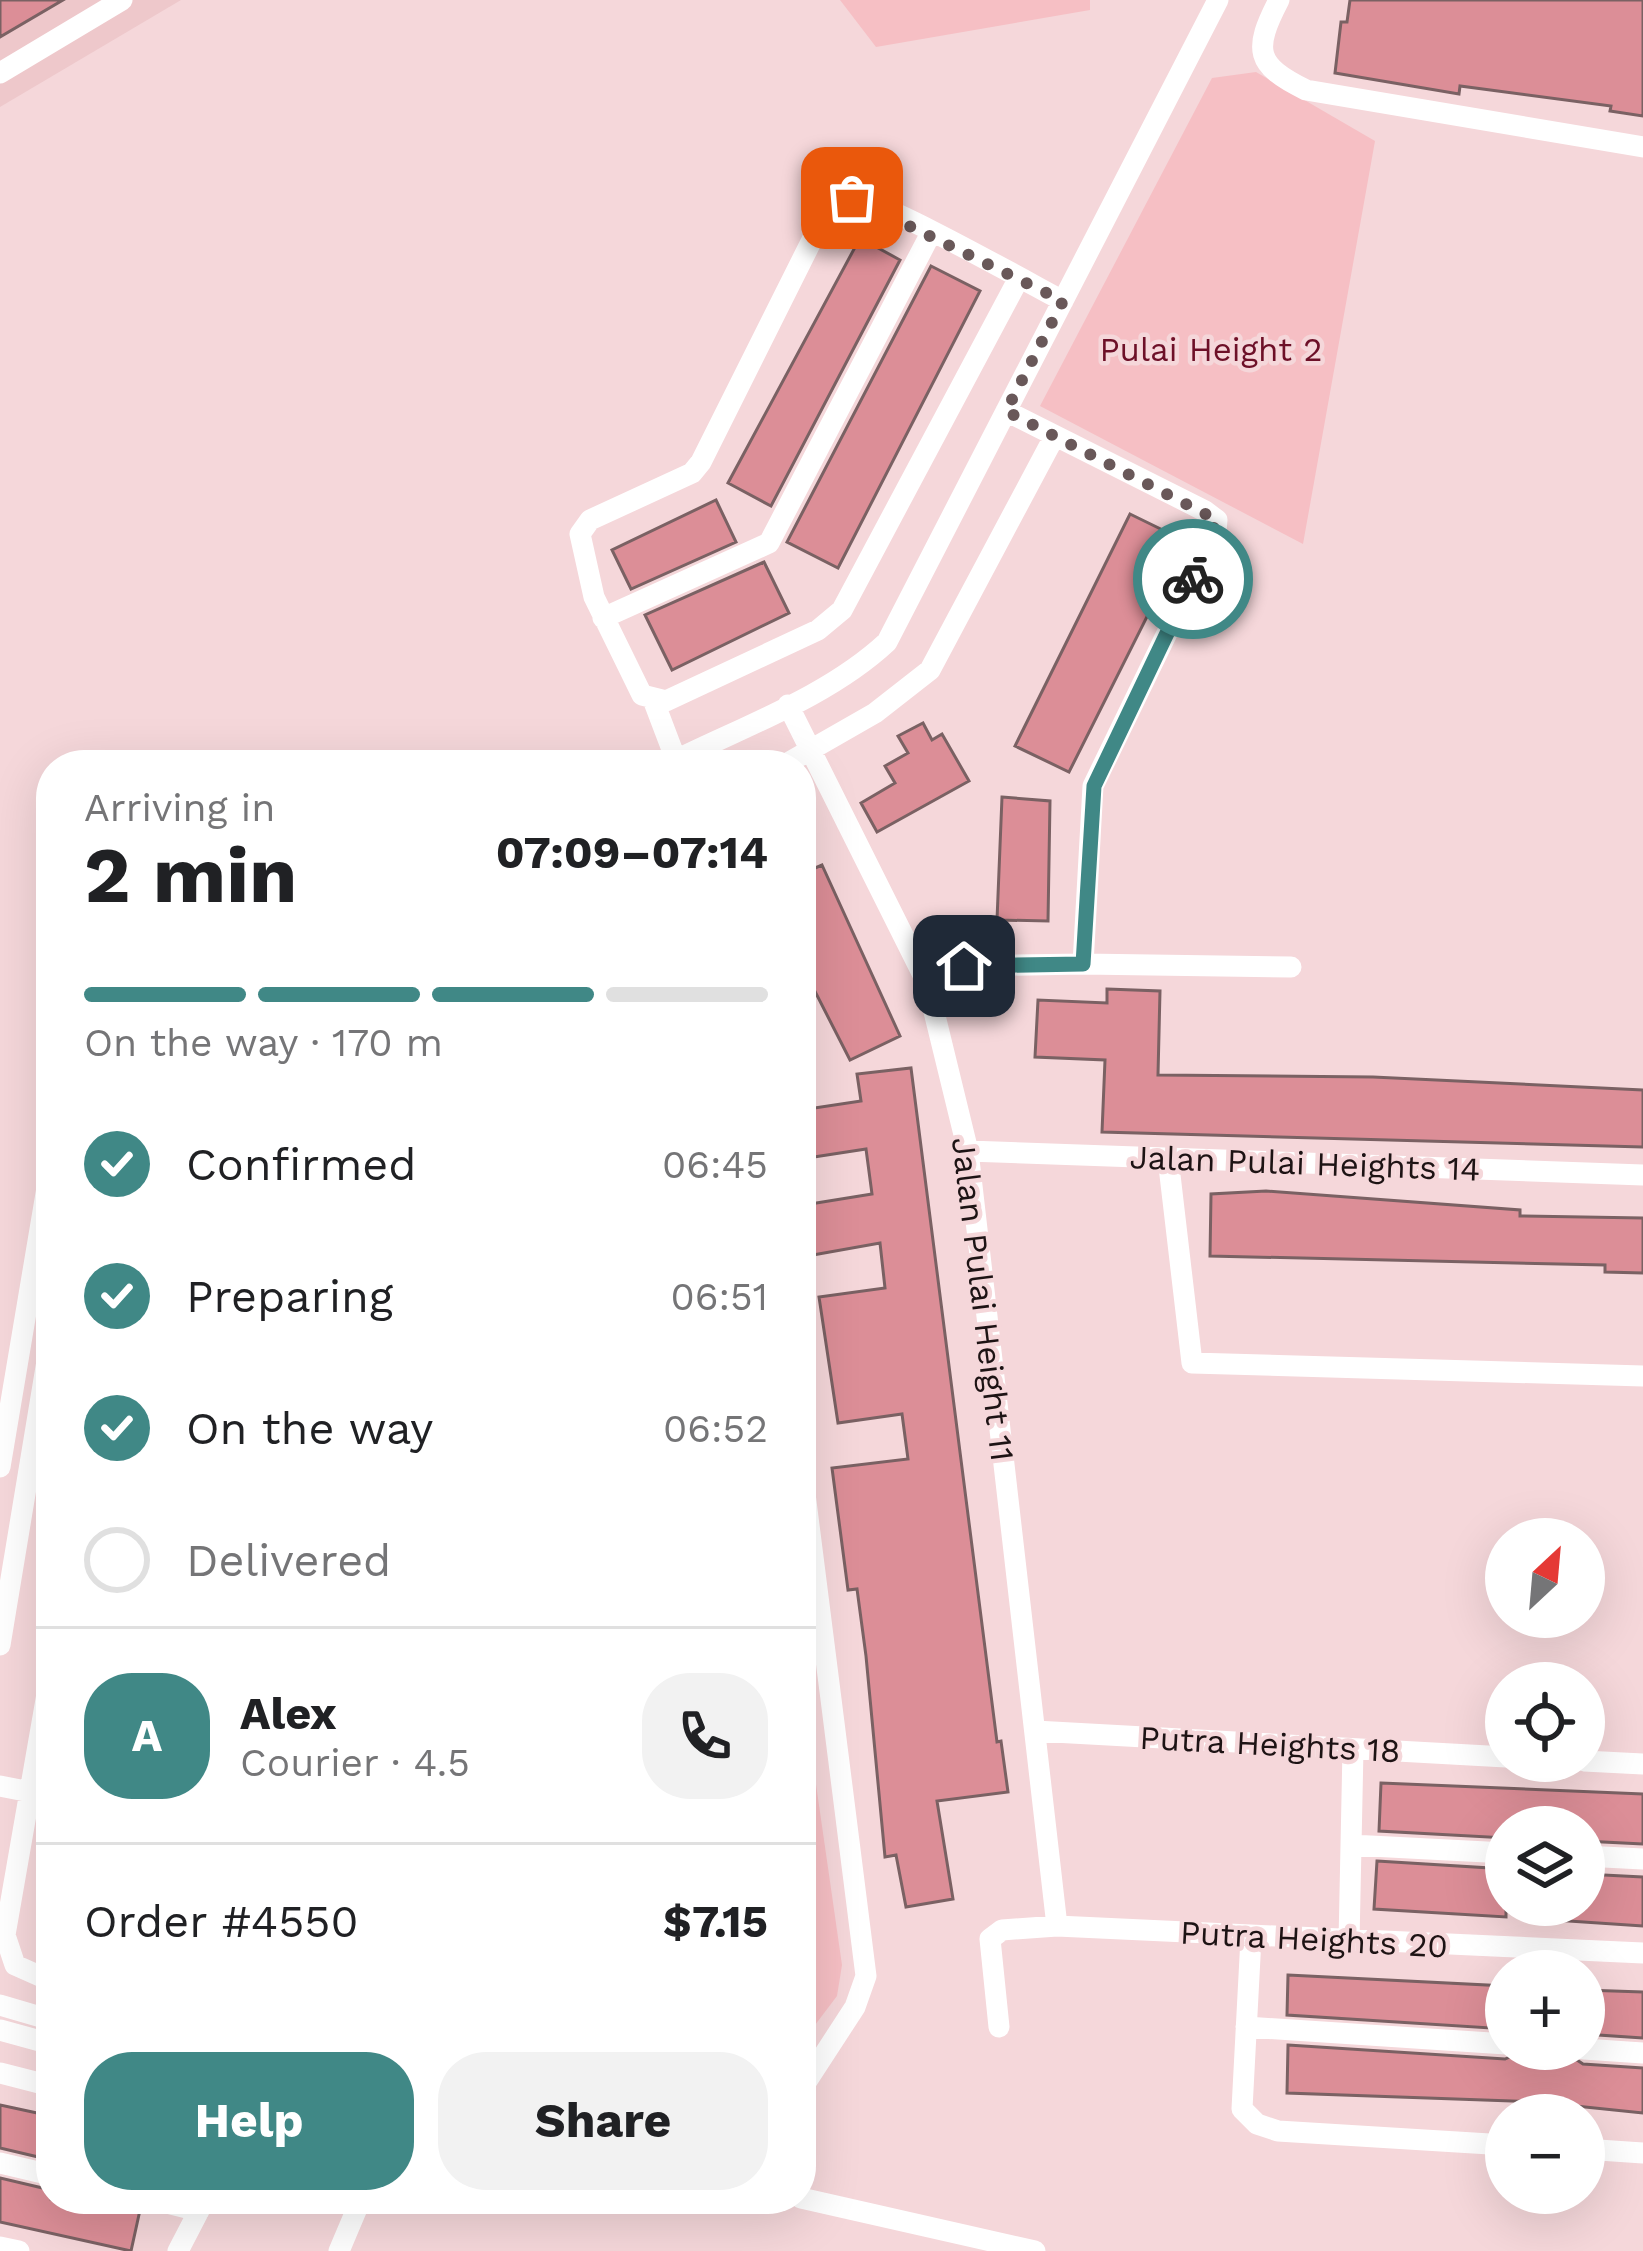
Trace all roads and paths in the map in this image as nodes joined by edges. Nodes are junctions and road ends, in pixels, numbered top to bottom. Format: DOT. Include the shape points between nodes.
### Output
graph roads {
  1 [pos="122,0"];
  2 [pos="1218,0"];
  3 [pos="1279,0"];
  4 [pos="0,73"];
  5 [pos="1643,147"];
  6 [pos="932,233"];
  7 [pos="1019,278"];
  8 [pos="1063,301"];
  9 [pos="1006,411"];
  10 [pos="1053,439"];
  11 [pos="604,618"];
  12 [pos="654,702"];
  13 [pos="788,705"];
  14 [pos="668,750"];
  15 [pos="696,750"];
  16 [pos="808,750"];
  17 [pos="816,750"];
  18 [pos="816,766"];
  19 [pos="1083,964"];
  20 [pos="1291,967"];
  21 [pos="927,983"];
  22 [pos="968,1151"];
  23 [pos="1168,1158"];
  24 [pos="1643,1175"];
  25 [pos="36,1286"];
  26 [pos="1643,1376"];
  27 [pos="36,1428"];
  28 [pos="0,1467"];
  29 [pos="816,1607"];
  30 [pos="0,1645"];
  31 [pos="1035,1731"];
  32 [pos="1353,1749"];
  33 [pos="1485,1756"];
  34 [pos="1605,1762"];
  35 [pos="1643,1764"];
  36 [pos="0,1786"];
  37 [pos="36,1793"];
  38 [pos="36,1816"];
  39 [pos="1351,1845"];
  40 [pos="1485,1851"];
  41 [pos="1605,1857"];
  42 [pos="1643,1859"];
  43 [pos="1057,1926"];
  44 [pos="1251,1938"];
  45 [pos="1349,1942"];
  46 [pos="1643,1953"];
  47 [pos="36,1974"];
  48 [pos="0,2006"];
  49 [pos="36,2016"];
  50 [pos="1000,2027"];
  51 [pos="1246,2027"];
  52 [pos="0,2030"];
  53 [pos="36,2040"];
  54 [pos="1485,2043"];
  55 [pos="1605,2050"];
  56 [pos="1643,2053"];
  57 [pos="816,2055"];
  58 [pos="0,2073"];
  59 [pos="36,2082"];
  60 [pos="1485,2144"];
  61 [pos="1605,2150"];
  62 [pos="1643,2153"];
  63 [pos="0,2163"];
  64 [pos="36,2171"];
  65 [pos="816,2201"];
  66 [pos="197,2214"];
  67 [pos="355,2214"];
  68 [pos="0,2247"];
  69 [pos="19,2251"];
  70 [pos="178,2251"];
  71 [pos="339,2251"];
  72 [pos="1035,2251"];
  1 -- 4 [label="street"];
  2 -- 8 [label="street"];
  3 -- 5 [label="street" via="1261,51 1266,65 1306,90"];
  6 -- 7 [label="street"];
  6 -- 11 [label="street" via="769,543"];
  6 -- 11 [label="street" via="865,201 828,208 701,462 590,520 580,534"];
  7 -- 8 [label="street"];
  7 -- 12 [label="street" via="842,610 818,630"];
  8 -- 9 [label="street"];
  9 -- 10 [label="street"];
  9 -- 13 [label="street" via="887,642"];
  10 -- 17 [label="street" via="930,670"];
  10 -- 19 [label="street" via="1217,520 1094,786"];
  11 -- 12 [label="street" via="638,688"];
  12 -- 14 [label="street"];
  13 -- 15 [label="street"];
  13 -- 16 [label="street, Jalan Pulai Height 11"];
  18 -- 21 [label="street, Jalan Pulai Height 11"];
  19 -- 20 [label="street"];
  19 -- 21 [label="street" via="964,966"];
  21 -- 22 [label="street, Jalan Pulai Height 11"];
  22 -- 23 [label="street, Jalan Pulai Heights 14"];
  22 -- 31 [label="street, Jalan Pulai Height 11"];
  23 -- 24 [label="street, Jalan Pulai Heights 14"];
  23 -- 26 [label="street" via="1192,1363"];
  25 -- 28 [label="street"];
  27 -- 30 [label="street"];
  29 -- 57 [label="street" via="866,1976 855,2007"];
  31 -- 32 [label="street, Putra Heights 18"];
  31 -- 43 [label="street, Jalan Pulai Height 11"];
  32 -- 33 [label="street, Putra Heights 18"];
  32 -- 39 [label="street"];
  34 -- 35 [label="street"];
  36 -- 37 [label="street"];
  38 -- 47 [label="street" via="4,1935 15,1965"];
  39 -- 40 [label="street"];
  39 -- 45 [label="street"];
  41 -- 42 [label="street"];
  43 -- 44 [label="street, Putra Heights 20"];
  43 -- 50 [label="street, Putra Heights 20" via="1001,1930 990,1939"];
  44 -- 45 [label="street, Putra Heights 20"];
  44 -- 51 [label="street"];
  45 -- 46 [label="street, Putra Heights 20"];
  48 -- 49 [label="street"];
  51 -- 54 [label="street"];
  51 -- 60 [label="street" via="1242,2109 1256,2124"];
  52 -- 53 [label="street"];
  55 -- 56 [label="street"];
  58 -- 59 [label="street"];
  61 -- 62 [label="street"];
  63 -- 64 [label="street"];
  65 -- 72 [label="street"];
  66 -- 70 [label="street"];
  67 -- 71 [label="street"];
  68 -- 69 [label="street"];
}
